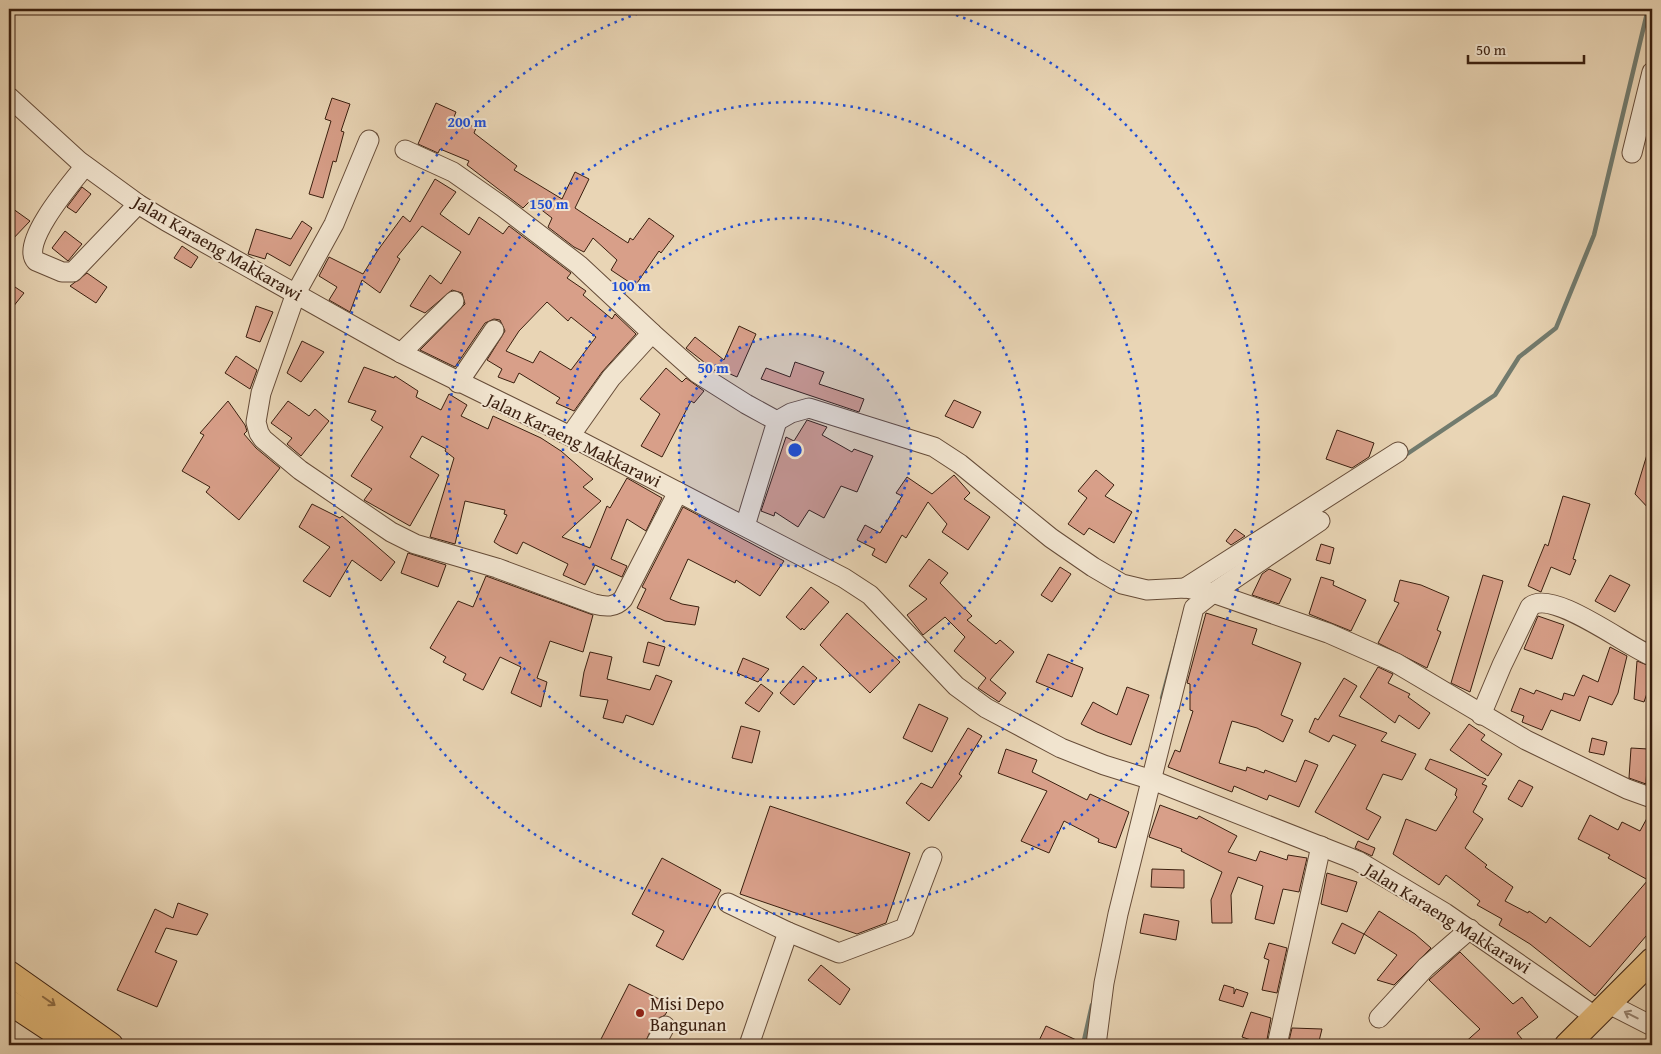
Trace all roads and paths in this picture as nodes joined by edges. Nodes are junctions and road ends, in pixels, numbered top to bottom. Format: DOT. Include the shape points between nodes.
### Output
graph roads {
  1 [pos="1652,72"];
  2 [pos="9,97"];
  3 [pos="368,140"];
  4 [pos="405,150"];
  5 [pos="1632,153"];
  6 [pos="84,166"];
  7 [pos="138,204"];
  8 [pos="296,293"];
  9 [pos="454,301"];
  10 [pos="494,330"];
  11 [pos="652,333"];
  12 [pos="401,353"];
  13 [pos="458,383"];
  14 [pos="777,421"];
  15 [pos="570,436"];
  16 [pos="1398,452"];
  17 [pos="678,492"];
  18 [pos="1320,521"];
  19 [pos="745,526"];
  20 [pos="1199,591"];
  21 [pos="1652,656"];
  22 [pos="1482,715"];
  23 [pos="1147,779"];
  24 [pos="1652,798"];
  25 [pos="1321,846"];
  26 [pos="932,857"];
  27 [pos="728,903"];
  28 [pos="1470,929"];
  29 [pos="788,932"];
  30 [pos="1652,960"];
  31 [pos="9,973"];
  32 [pos="9,1002"];
  33 [pos="1379,1018"];
  34 [pos="665,1026"];
  35 [pos="1652,1026"];
  36 [pos="1587,1029"];
  37 [pos="74,1045"];
  38 [pos="111,1045"];
  39 [pos="655,1045"];
  40 [pos="749,1045"];
  41 [pos="1096,1045"];
  42 [pos="1277,1045"];
  1 -- 5 [label="street"];
  2 -- 6 [label="street, Jalan Karaeng Makkarawi"];
  3 -- 8 [label="street" via="334,224"];
  4 -- 11 [label="street" via="453,172 503,207 579,265"];
  6 -- 7 [label="street, Jalan Karaeng Makkarawi"];
  6 -- 7 [label="street" via="36,235 32,250 36,261 62,272 73,272"];
  7 -- 8 [label="street, Jalan Karaeng Makkarawi"];
  8 -- 12 [label="street, Jalan Karaeng Makkarawi"];
  8 -- 17 [label="street" via="261,393 256,422 258,433 300,470 391,532 415,544 497,568 606,607 623,599"];
  9 -- 12 [label="street"];
  10 -- 13 [label="street"];
  11 -- 14 [label="street" via="697,373"];
  11 -- 15 [label="street" via="611,378"];
  12 -- 13 [label="street, Jalan Karaeng Makkarawi"];
  13 -- 15 [label="street, Jalan Karaeng Makkarawi"];
  14 -- 19 [label="street"];
  14 -- 20 [label="street" via="809,408 934,448 960,464 1021,515 1093,568 1122,584 1137,588"];
  15 -- 17 [label="street, Jalan Karaeng Makkarawi"];
  16 -- 20 [label="street"];
  17 -- 19 [label="street, Jalan Karaeng Makkarawi"];
  18 -- 20 [label="street"];
  19 -- 23 [label="street, Jalan Karaeng Makkarawi" via="870,595 935,666 971,699 1061,748"];
  20 -- 22 [label="street" via="1328,633 1373,652 1420,676"];
  20 -- 23 [label="street" via="1199,602 1190,617"];
  21 -- 22 [label="street" via="1574,613 1534,603 1502,665"];
  22 -- 24 [label="street" via="1550,752"];
  23 -- 25 [label="street, Jalan Karaeng Makkarawi"];
  23 -- 41 [label="street" via="1104,983"];
  25 -- 28 [label="street, Jalan Karaeng Makkarawi" via="1376,870"];
  25 -- 42 [label="street"];
  26 -- 29 [label="street" via="905,928 839,953"];
  27 -- 29 [label="street"];
  28 -- 33 [label="street" via="1426,967"];
  28 -- 36 [label="street, Jalan Karaeng Makkarawi"];
  29 -- 40 [label="street"];
  30 -- 36 [label="main road"];
  31 -- 38 [label="main road, one-way"];
  32 -- 37 [label="main road"];
  34 -- 39 [label="street"];
  35 -- 36 [label="street, Jalan Karaeng Makkarawi, one-way"];
}
